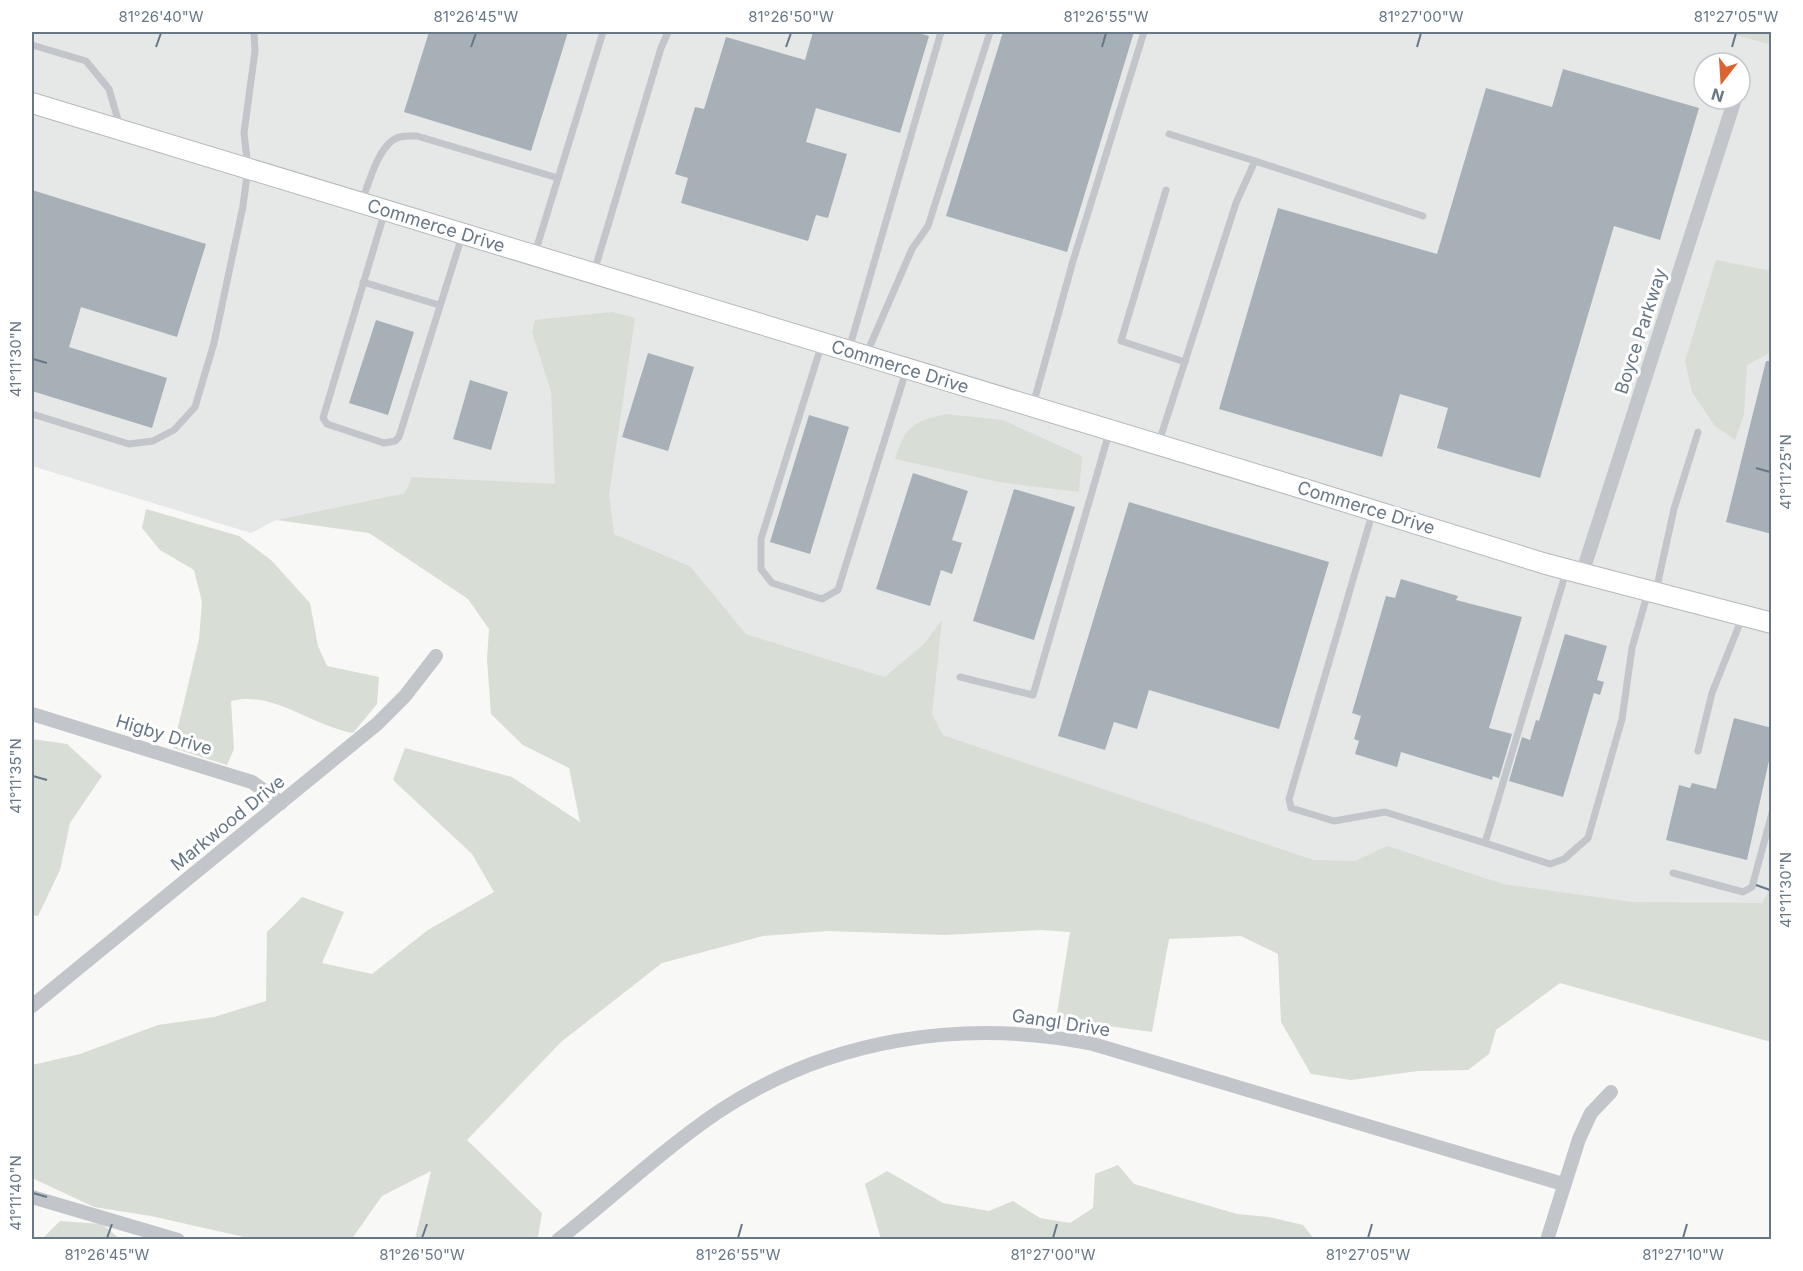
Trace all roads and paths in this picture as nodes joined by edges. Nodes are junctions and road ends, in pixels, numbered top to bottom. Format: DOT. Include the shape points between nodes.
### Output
graph roads {
  1 [pos="254,32"];
  2 [pos="603,32"];
  3 [pos="668,32"];
  4 [pos="941,32"];
  5 [pos="990,32"];
  6 [pos="1144,32"];
  7 [pos="32,45"];
  8 [pos="32,103"];
  9 [pos="1731,111"];
  10 [pos="121,130"];
  11 [pos="1169,134"];
  12 [pos="1254,161"];
  13 [pos="248,168"];
  14 [pos="558,178"];
  15 [pos="1166,190"];
  16 [pos="361,203"];
  17 [pos="385,210"];
  18 [pos="1423,216"];
  19 [pos="463,234"];
  20 [pos="534,256"];
  21 [pos="594,274"];
  22 [pos="363,282"];
  23 [pos="439,305"];
  24 [pos="822,344"];
  25 [pos="857,354"];
  26 [pos="1185,362"];
  27 [pos="907,369"];
  28 [pos="1032,407"];
  29 [pos="32,414"];
  30 [pos="1110,430"];
  31 [pos="1698,432"];
  32 [pos="1158,444"];
  33 [pos="1374,511"];
  34 [pos="1574,572"];
  35 [pos="1652,592"];
  36 [pos="1743,616"];
  37 [pos="1772,623"];
  38 [pos="436,656"];
  39 [pos="960,677"];
  40 [pos="32,714"];
  41 [pos="1698,751"];
  42 [pos="281,803"];
  43 [pos="1772,813"];
  44 [pos="1485,843"];
  45 [pos="1673,873"];
  46 [pos="32,1006"];
  47 [pos="1611,1092"];
  48 [pos="1563,1184"];
  49 [pos="32,1197"];
  50 [pos="177,1239"];
  51 [pos="558,1239"];
  52 [pos="1547,1239"];
  1 -- 13 [label="lane" via="244,133"];
  2 -- 14 [label="lane"];
  3 -- 21 [label="lane"];
  4 -- 25 [label="lane"];
  5 -- 25 [label="lane" via="928,226"];
  6 -- 28 [label="lane"];
  7 -- 10 [label="lane" via="86,61 109,89"];
  8 -- 10 [label="street, Commerce Drive"];
  9 -- 34 [label="street, Boyce Parkway"];
  10 -- 13 [label="street, Commerce Drive"];
  11 -- 12 [label="lane"];
  12 -- 18 [label="lane"];
  12 -- 26 [label="lane" via="1236,203"];
  13 -- 16 [label="street, Commerce Drive"];
  13 -- 29 [label="lane" via="214,343 195,407 174,430 153,441 129,444"];
  14 -- 16 [label="lane" via="417,136 402,136 386,148"];
  14 -- 20 [label="lane"];
  15 -- 26 [label="lane" via="1121,341"];
  16 -- 17 [label="street, Commerce Drive"];
  17 -- 19 [label="street, Commerce Drive"];
  17 -- 22 [label="lane"];
  19 -- 20 [label="street, Commerce Drive"];
  19 -- 23 [label="lane"];
  20 -- 21 [label="street, Commerce Drive"];
  21 -- 24 [label="street, Commerce Drive"];
  22 -- 23 [label="lane"];
  22 -- 23 [label="lane" via="323,417 327,424 384,443 399,437"];
  24 -- 25 [label="street, Commerce Drive"];
  24 -- 27 [label="lane" via="761,539 761,569 772,583 822,599 838,590"];
  25 -- 27 [label="street, Commerce Drive"];
  26 -- 32 [label="lane"];
  27 -- 28 [label="street, Commerce Drive"];
  28 -- 30 [label="street, Commerce Drive"];
  30 -- 32 [label="street, Commerce Drive"];
  30 -- 39 [label="lane" via="1033,695"];
  31 -- 35 [label="lane"];
  32 -- 33 [label="street, Commerce Drive"];
  33 -- 34 [label="street, Commerce Drive"];
  33 -- 44 [label="lane" via="1289,799 1291,808 1334,821 1386,812"];
  34 -- 35 [label="street, Commerce Drive"];
  34 -- 44 [label="lane"];
  35 -- 36 [label="street, Commerce Drive"];
  35 -- 44 [label="lane" via="1632,648 1622,719 1588,838 1564,859 1550,864"];
  36 -- 37 [label="street, Commerce Drive"];
  36 -- 41 [label="lane" via="1712,693"];
  38 -- 42 [label="street, Markwood Drive" via="377,724"];
  40 -- 42 [label="street, Higby Drive" via="252,782"];
  42 -- 46 [label="street, Markwood Drive"];
  43 -- 45 [label="lane" via="1752,887 1743,892"];
  47 -- 48 [label="street" via="1592,1113"];
  48 -- 51 [label="street, Gangl Drive" via="1093,1044 1033,1034 965,1032 844,1053 768,1082 688,1134"];
  48 -- 52 [label="street"];
  49 -- 50 [label="street"];
}
